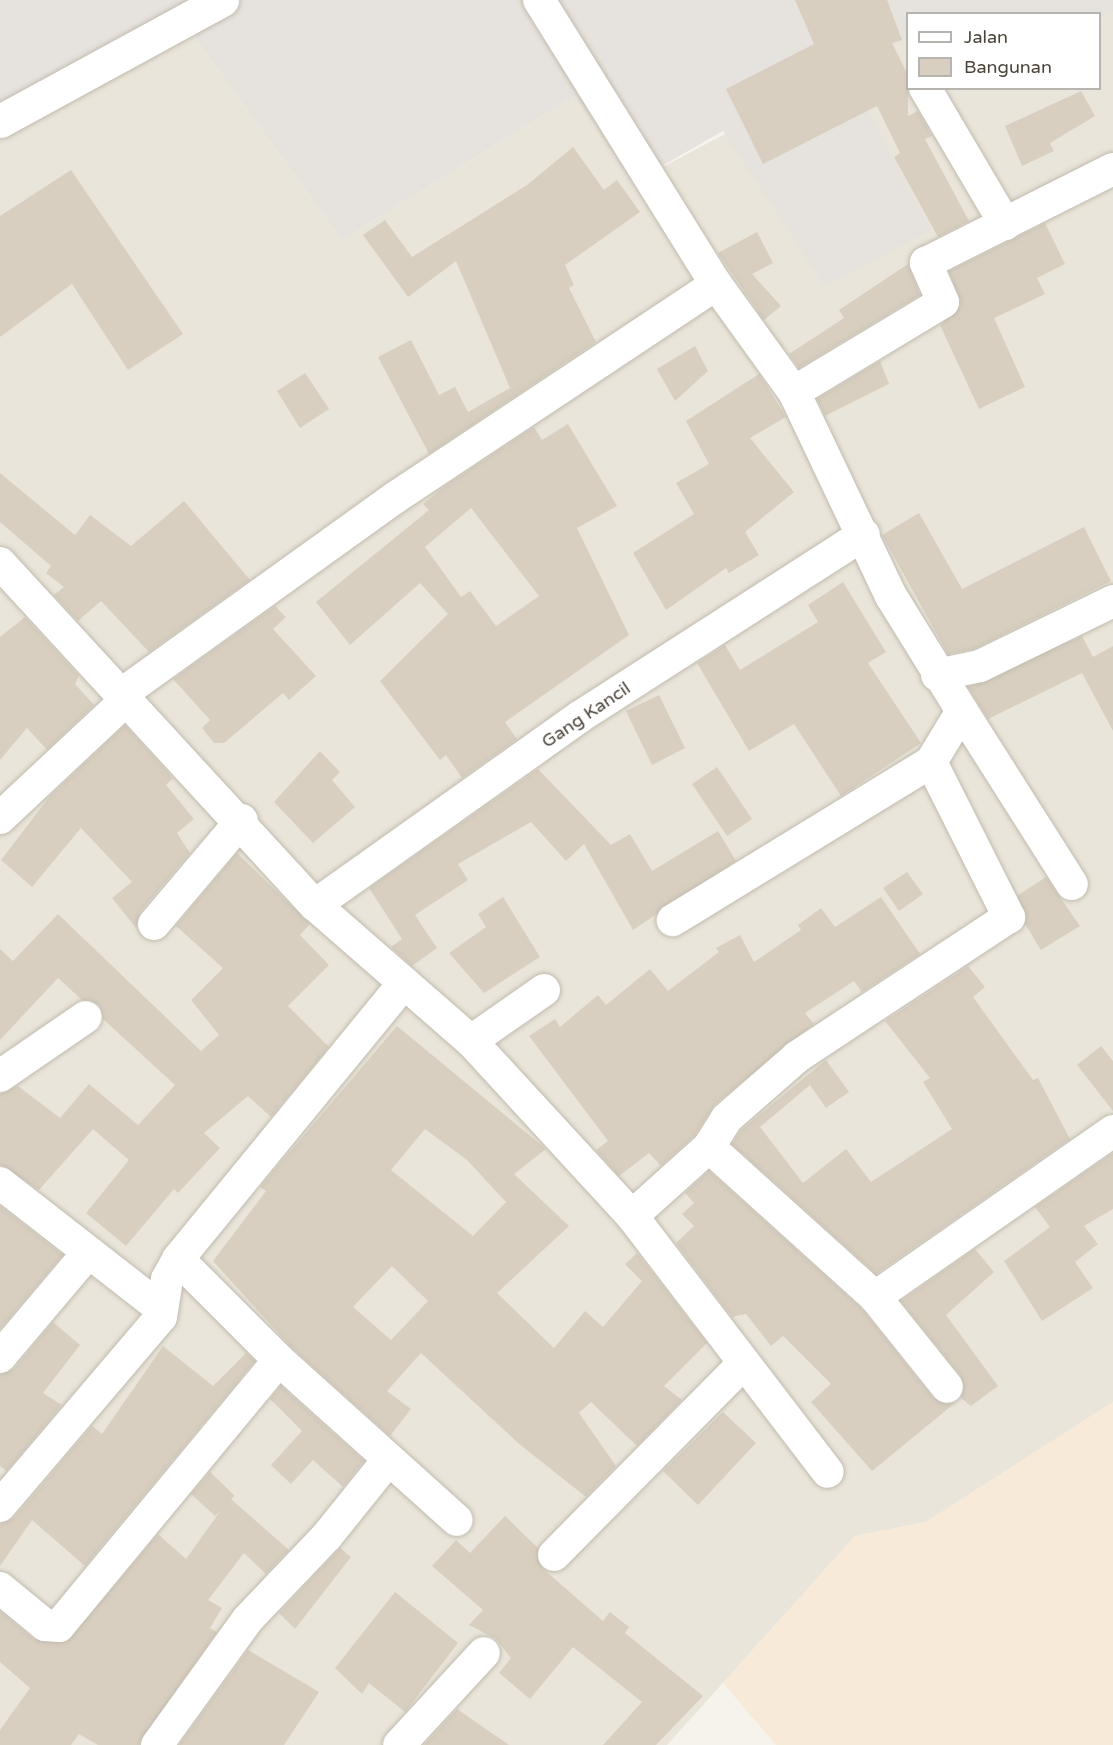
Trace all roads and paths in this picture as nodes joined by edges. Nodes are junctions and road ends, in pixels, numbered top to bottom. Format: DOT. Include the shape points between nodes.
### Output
graph roads {
  1 [pos="222,0"];
  2 [pos="539,0"];
  3 [pos="926,90"];
  4 [pos="0,121"];
  5 [pos="1113,169"];
  6 [pos="1005,224"];
  7 [pos="716,284"];
  8 [pos="794,392"];
  9 [pos="864,534"];
  10 [pos="0,563"];
  11 [pos="1113,601"];
  12 [pos="937,675"];
  13 [pos="124,697"];
  14 [pos="962,711"];
  15 [pos="931,762"];
  16 [pos="0,818"];
  17 [pos="242,820"];
  18 [pos="1072,884"];
  19 [pos="315,905"];
  20 [pos="673,920"];
  21 [pos="154,924"];
  22 [pos="404,983"];
  23 [pos="544,990"];
  24 [pos="86,1017"];
  25 [pos="471,1041"];
  26 [pos="0,1076"];
  27 [pos="1113,1131"];
  28 [pos="709,1147"];
  29 [pos="0,1183"];
  30 [pos="632,1216"];
  31 [pos="88,1253"];
  32 [pos="178,1259"];
  33 [pos="875,1297"];
  34 [pos="162,1309"];
  35 [pos="0,1357"];
  36 [pos="279,1360"];
  37 [pos="744,1363"];
  38 [pos="947,1387"];
  39 [pos="388,1460"];
  40 [pos="828,1472"];
  41 [pos="0,1506"];
  42 [pos="457,1520"];
  43 [pos="554,1555"];
  44 [pos="0,1588"];
  45 [pos="484,1653"];
  46 [pos="157,1745"];
  47 [pos="399,1745"];
  1 -- 4 [label="street"];
  2 -- 7 [label="street"];
  3 -- 6 [label="street"];
  5 -- 6 [label="street"];
  6 -- 8 [label="street" via="926,263 943,302"];
  7 -- 8 [label="street"];
  7 -- 13 [label="street" via="396,497"];
  8 -- 9 [label="street"];
  9 -- 12 [label="street" via="891,596"];
  9 -- 19 [label="street, Gang Kancil" via="581,716"];
  10 -- 13 [label="street"];
  11 -- 12 [label="street" via="980,666"];
  12 -- 14 [label="street"];
  13 -- 16 [label="street"];
  13 -- 17 [label="street"];
  14 -- 15 [label="street"];
  14 -- 18 [label="street"];
  15 -- 20 [label="street"];
  15 -- 28 [label="street" via="1009,917 797,1058 727,1118"];
  17 -- 19 [label="street"];
  17 -- 21 [label="street"];
  19 -- 22 [label="street"];
  22 -- 25 [label="street"];
  22 -- 32 [label="street"];
  23 -- 25 [label="street"];
  24 -- 26 [label="street"];
  25 -- 30 [label="street"];
  27 -- 33 [label="street"];
  28 -- 30 [label="street"];
  28 -- 33 [label="street"];
  29 -- 31 [label="street"];
  30 -- 37 [label="street"];
  31 -- 34 [label="street"];
  31 -- 35 [label="street"];
  32 -- 34 [label="street"];
  32 -- 36 [label="street"];
  33 -- 38 [label="street"];
  34 -- 41 [label="street"];
  36 -- 39 [label="street"];
  36 -- 44 [label="street" via="59,1626 45,1625"];
  37 -- 40 [label="street"];
  37 -- 43 [label="street"];
  39 -- 42 [label="street"];
  39 -- 46 [label="street" via="327,1536 248,1619"];
  45 -- 47 [label="street"];
}
